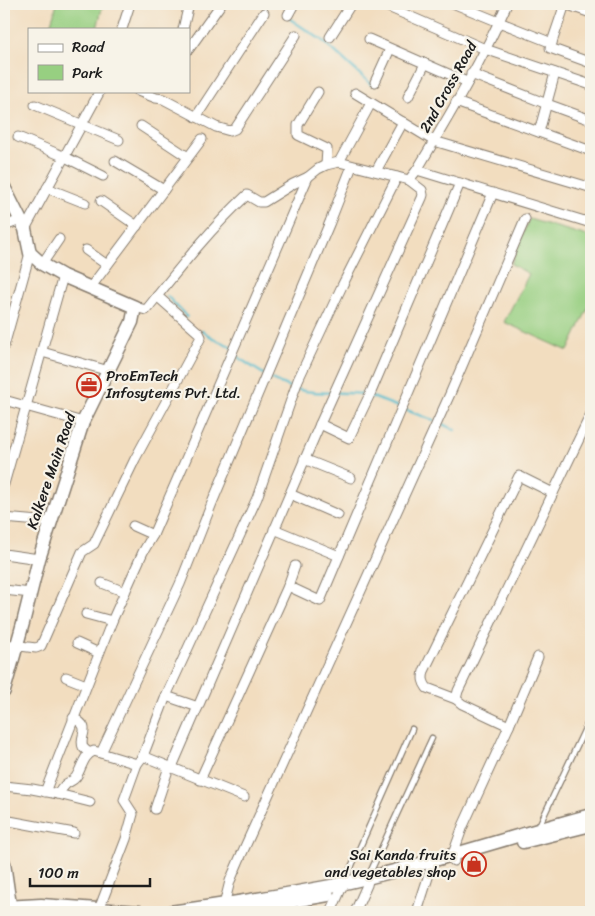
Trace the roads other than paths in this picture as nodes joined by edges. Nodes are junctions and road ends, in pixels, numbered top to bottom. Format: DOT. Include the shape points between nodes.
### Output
graph roads {
  1 [pos="130,4"];
  2 [pos="189,4"];
  3 [pos="221,4"];
  4 [pos="294,4"];
  5 [pos="351,4"];
  6 [pos="455,4"];
  7 [pos="507,4"];
  8 [pos="386,6"];
  9 [pos="591,12"];
  10 [pos="264,13"];
  11 [pos="288,15"];
  12 [pos="499,22"];
  13 [pos="122,28"];
  14 [pos="183,28"];
  15 [pos="296,35"];
  16 [pos="330,37"];
  17 [pos="369,39"];
  18 [pos="552,43"];
  19 [pos="190,48"];
  20 [pos="390,48"];
  21 [pos="485,49"];
  22 [pos="591,63"];
  23 [pos="425,64"];
  24 [pos="555,73"];
  25 [pos="469,78"];
  26 [pos="375,82"];
  27 [pos="591,85"];
  28 [pos="99,92"];
  29 [pos="141,92"];
  30 [pos="318,92"];
  31 [pos="355,93"];
  32 [pos="165,95"];
  33 [pos="408,97"];
  34 [pos="456,102"];
  35 [pos="370,103"];
  36 [pos="547,104"];
  37 [pos="35,105"];
  38 [pos="196,116"];
  39 [pos="591,120"];
  40 [pos="403,122"];
  41 [pos="82,124"];
  42 [pos="141,126"];
  43 [pos="539,132"];
  44 [pos="18,137"];
  45 [pos="202,139"];
  46 [pos="119,140"];
  47 [pos="434,141"];
  48 [pos="591,151"];
  49 [pos="65,157"];
  50 [pos="188,157"];
  51 [pos="115,161"];
  52 [pos="339,162"];
  53 [pos="326,165"];
  54 [pos="352,166"];
  55 [pos="417,170"];
  56 [pos="376,171"];
  57 [pos="102,176"];
  58 [pos="308,177"];
  59 [pos="397,177"];
  60 [pos="409,180"];
  61 [pos="460,183"];
  62 [pos="4,187"];
  63 [pos="47,188"];
  64 [pos="589,188"];
  65 [pos="164,190"];
  66 [pos="493,193"];
  67 [pos="101,201"];
  68 [pos="84,203"];
  69 [pos="525,219"];
  70 [pos="591,223"];
  71 [pos="23,224"];
  72 [pos="4,226"];
  73 [pos="137,226"];
  74 [pos="59,239"];
  75 [pos="86,250"];
  76 [pos="30,253"];
  77 [pos="42,264"];
  78 [pos="107,265"];
  79 [pos="63,276"];
  80 [pos="90,288"];
  81 [pos="158,296"];
  82 [pos="135,307"];
  83 [pos="4,346"];
  84 [pos="42,352"];
  85 [pos="109,370"];
  86 [pos="4,400"];
  87 [pos="26,406"];
  88 [pos="591,414"];
  89 [pos="83,422"];
  90 [pos="320,424"];
  91 [pos="304,460"];
  92 [pos="351,478"];
  93 [pos="4,484"];
  94 [pos="553,493"];
  95 [pos="290,494"];
  96 [pos="338,515"];
  97 [pos="4,518"];
  98 [pos="50,522"];
  99 [pos="132,526"];
  100 [pos="274,529"];
  101 [pos="153,535"];
  102 [pos="4,554"];
  103 [pos="339,556"];
  104 [pos="39,559"];
  105 [pos="295,566"];
  106 [pos="102,583"];
  107 [pos="288,586"];
  108 [pos="4,590"];
  109 [pos="126,592"];
  110 [pos="31,593"];
  111 [pos="86,614"];
  112 [pos="112,622"];
  113 [pos="77,643"];
  114 [pos="10,645"];
  115 [pos="99,652"];
  116 [pos="538,657"];
  117 [pos="8,662"];
  118 [pos="66,677"];
  119 [pos="5,684"];
  120 [pos="86,685"];
  121 [pos="166,696"];
  122 [pos="456,699"];
  123 [pos="198,707"];
  124 [pos="591,716"];
  125 [pos="73,718"];
  126 [pos="509,726"];
  127 [pos="412,729"];
  128 [pos="432,738"];
  129 [pos="89,753"];
  130 [pos="101,753"];
  131 [pos="140,760"];
  132 [pos="170,767"];
  133 [pos="200,780"];
  134 [pos="4,786"];
  135 [pos="45,792"];
  136 [pos="58,794"];
  137 [pos="244,797"];
  138 [pos="90,802"];
  139 [pos="155,809"];
  140 [pos="591,814"];
  141 [pos="4,820"];
  142 [pos="591,825"];
  143 [pos="74,833"];
  144 [pos="537,834"];
  145 [pos="453,858"];
  146 [pos="4,863"];
  147 [pos="431,868"];
  148 [pos="368,881"];
  149 [pos="342,887"];
  150 [pos="591,901"];
  151 [pos="8,908"];
  152 [pos="227,908"];
  153 [pos="98,911"];
  154 [pos="134,912"];
  155 [pos="140,912"];
  156 [pos="170,912"];
  157 [pos="331,912"];
  158 [pos="355,912"];
  159 [pos="417,912"];
  160 [pos="586,912"];
  1 -- 13 [label="street"];
  2 -- 14 [label="street"];
  3 -- 19 [label="street"];
  4 -- 11 [label="street"];
  5 -- 16 [label="street"];
  6 -- 12 [label="street"];
  7 -- 12 [label="street, 2nd Cross Road"];
  8 -- 21 [label="street"];
  9 -- 18 [label="street" via="565,4"];
  10 -- 38 [label="street"];
  12 -- 18 [label="street"];
  12 -- 21 [label="street, 2nd Cross Road"];
  15 -- 38 [label="street" via="235,129 216,128"];
  17 -- 20 [label="street"];
  18 -- 22 [label="street" via="550,48"];
  20 -- 23 [label="street"];
  20 -- 26 [label="street"];
  21 -- 24 [label="street"];
  21 -- 25 [label="street, 2nd Cross Road"];
  23 -- 25 [label="street"];
  23 -- 33 [label="street"];
  24 -- 27 [label="street"];
  24 -- 36 [label="street"];
  25 -- 34 [label="street, 2nd Cross Road"];
  25 -- 36 [label="street"];
  28 -- 41 [label="street"];
  29 -- 32 [label="street" via="156,98"];
  30 -- 53 [label="street" via="298,126 298,135 327,149"];
  31 -- 35 [label="street"];
  32 -- 38 [label="street"];
  34 -- 43 [label="street"];
  34 -- 47 [label="street, 2nd Cross Road"];
  35 -- 40 [label="street"];
  35 -- 52 [label="street"];
  36 -- 39 [label="street"];
  36 -- 43 [label="street"];
  37 -- 41 [label="street"];
  40 -- 47 [label="street"];
  40 -- 56 [label="street"];
  41 -- 46 [label="street"];
  41 -- 49 [label="street"];
  42 -- 50 [label="street"];
  43 -- 48 [label="street"];
  44 -- 49 [label="street"];
  45 -- 50 [label="street"];
  47 -- 55 [label="street, 2nd Cross Road"];
  47 -- 64 [label="street"];
  49 -- 57 [label="street"];
  49 -- 63 [label="street"];
  50 -- 65 [label="street"];
  51 -- 65 [label="street"];
  52 -- 53 [label="street"];
  52 -- 54 [label="street"];
  53 -- 58 [label="street"];
  54 -- 56 [label="street"];
  54 -- 130 [label="street" via="180,584"];
  55 -- 60 [label="street, 2nd Cross Road"];
  55 -- 61 [label="street"];
  56 -- 59 [label="street"];
  58 -- 81 [label="street" via="264,202 247,194"];
  58 -- 101 [label="street"];
  59 -- 60 [label="street"];
  59 -- 121 [label="street" via="298,380 257,498"];
  60 -- 90 [label="street" via="422,190 422,198"];
  61 -- 66 [label="street"];
  61 -- 90 [label="street" via="350,438"];
  62 -- 71 [label="main road"];
  63 -- 68 [label="street"];
  63 -- 71 [label="street"];
  65 -- 73 [label="street"];
  66 -- 70 [label="street"];
  66 -- 103 [label="street"];
  67 -- 73 [label="street"];
  69 -- 152 [label="street" via="446,403 239,860 230,881"];
  71 -- 72 [label="street"];
  71 -- 76 [label="main road"];
  73 -- 78 [label="street"];
  74 -- 77 [label="street"];
  75 -- 78 [label="street"];
  76 -- 77 [label="main road"];
  76 -- 83 [label="street"];
  77 -- 79 [label="main road"];
  78 -- 80 [label="street"];
  79 -- 80 [label="main road"];
  79 -- 84 [label="street"];
  80 -- 82 [label="main road"];
  81 -- 82 [label="street" via="146,310"];
  81 -- 114 [label="street" via="201,337 135,459 94,544 82,552 41,646"];
  82 -- 85 [label="main road, Kalkere Main Road" via="132,322"];
  84 -- 85 [label="street"];
  84 -- 87 [label="street"];
  85 -- 89 [label="main road, Kalkere Main Road"];
  86 -- 87 [label="street"];
  87 -- 89 [label="street"];
  87 -- 93 [label="street"];
  88 -- 94 [label="street"];
  89 -- 98 [label="main road, Kalkere Main Road"];
  90 -- 91 [label="street"];
  91 -- 92 [label="street"];
  91 -- 95 [label="street"];
  94 -- 122 [label="street"];
  94 -- 122 [label="street" via="519,476 424,671 422,678 427,688"];
  95 -- 96 [label="street"];
  95 -- 100 [label="street"];
  97 -- 98 [label="street"];
  98 -- 104 [label="main road, Kalkere Main Road"];
  99 -- 101 [label="street"];
  100 -- 103 [label="street"];
  100 -- 123 [label="street"];
  101 -- 109 [label="street"];
  102 -- 104 [label="street"];
  103 -- 107 [label="street" via="320,601"];
  104 -- 110 [label="main road, Kalkere Main Road"];
  105 -- 107 [label="street"];
  106 -- 109 [label="street"];
  107 -- 133 [label="street"];
  108 -- 110 [label="street"];
  109 -- 112 [label="street"];
  110 -- 114 [label="main road, Kalkere Main Road"];
  111 -- 112 [label="street"];
  112 -- 115 [label="street"];
  113 -- 115 [label="street"];
  114 -- 117 [label="main road, Kalkere Main Road"];
  115 -- 120 [label="street"];
  116 -- 126 [label="street"];
  117 -- 119 [label="main road, Kalkere Main Road"];
  118 -- 120 [label="street"];
  120 -- 125 [label="street"];
  121 -- 123 [label="street"];
  121 -- 131 [label="street"];
  122 -- 126 [label="street"];
  123 -- 132 [label="street"];
  124 -- 144 [label="lane"];
  125 -- 129 [label="street" via="84,727 83,747"];
  125 -- 135 [label="street"];
  126 -- 145 [label="street" via="463,826"];
  127 -- 149 [label="lane"];
  128 -- 148 [label="lane"];
  129 -- 130 [label="street"];
  129 -- 136 [label="street" via="76,777"];
  130 -- 131 [label="street"];
  131 -- 132 [label="street"];
  131 -- 153 [label="street" via="124,800 133,814"];
  132 -- 133 [label="street"];
  132 -- 139 [label="street"];
  133 -- 137 [label="street"];
  134 -- 135 [label="street"];
  135 -- 136 [label="street"];
  136 -- 138 [label="street"];
  140 -- 144 [label="main road"];
  141 -- 143 [label="street"];
  142 -- 144 [label="main road"];
  144 -- 145 [label="main road"];
  145 -- 147 [label="main road"];
  145 -- 148 [label="main road"];
  146 -- 151 [label="main road"];
  147 -- 148 [label="main road"];
  147 -- 159 [label="street"];
  148 -- 149 [label="main road"];
  148 -- 158 [label="street"];
  149 -- 152 [label="main road"];
  149 -- 157 [label="street"];
  150 -- 160 [label="lane"];
  151 -- 153 [label="main road" via="41,905"];
  152 -- 156 [label="main road"];
  153 -- 154 [label="main road"];
  154 -- 155 [label="main road"];
}
